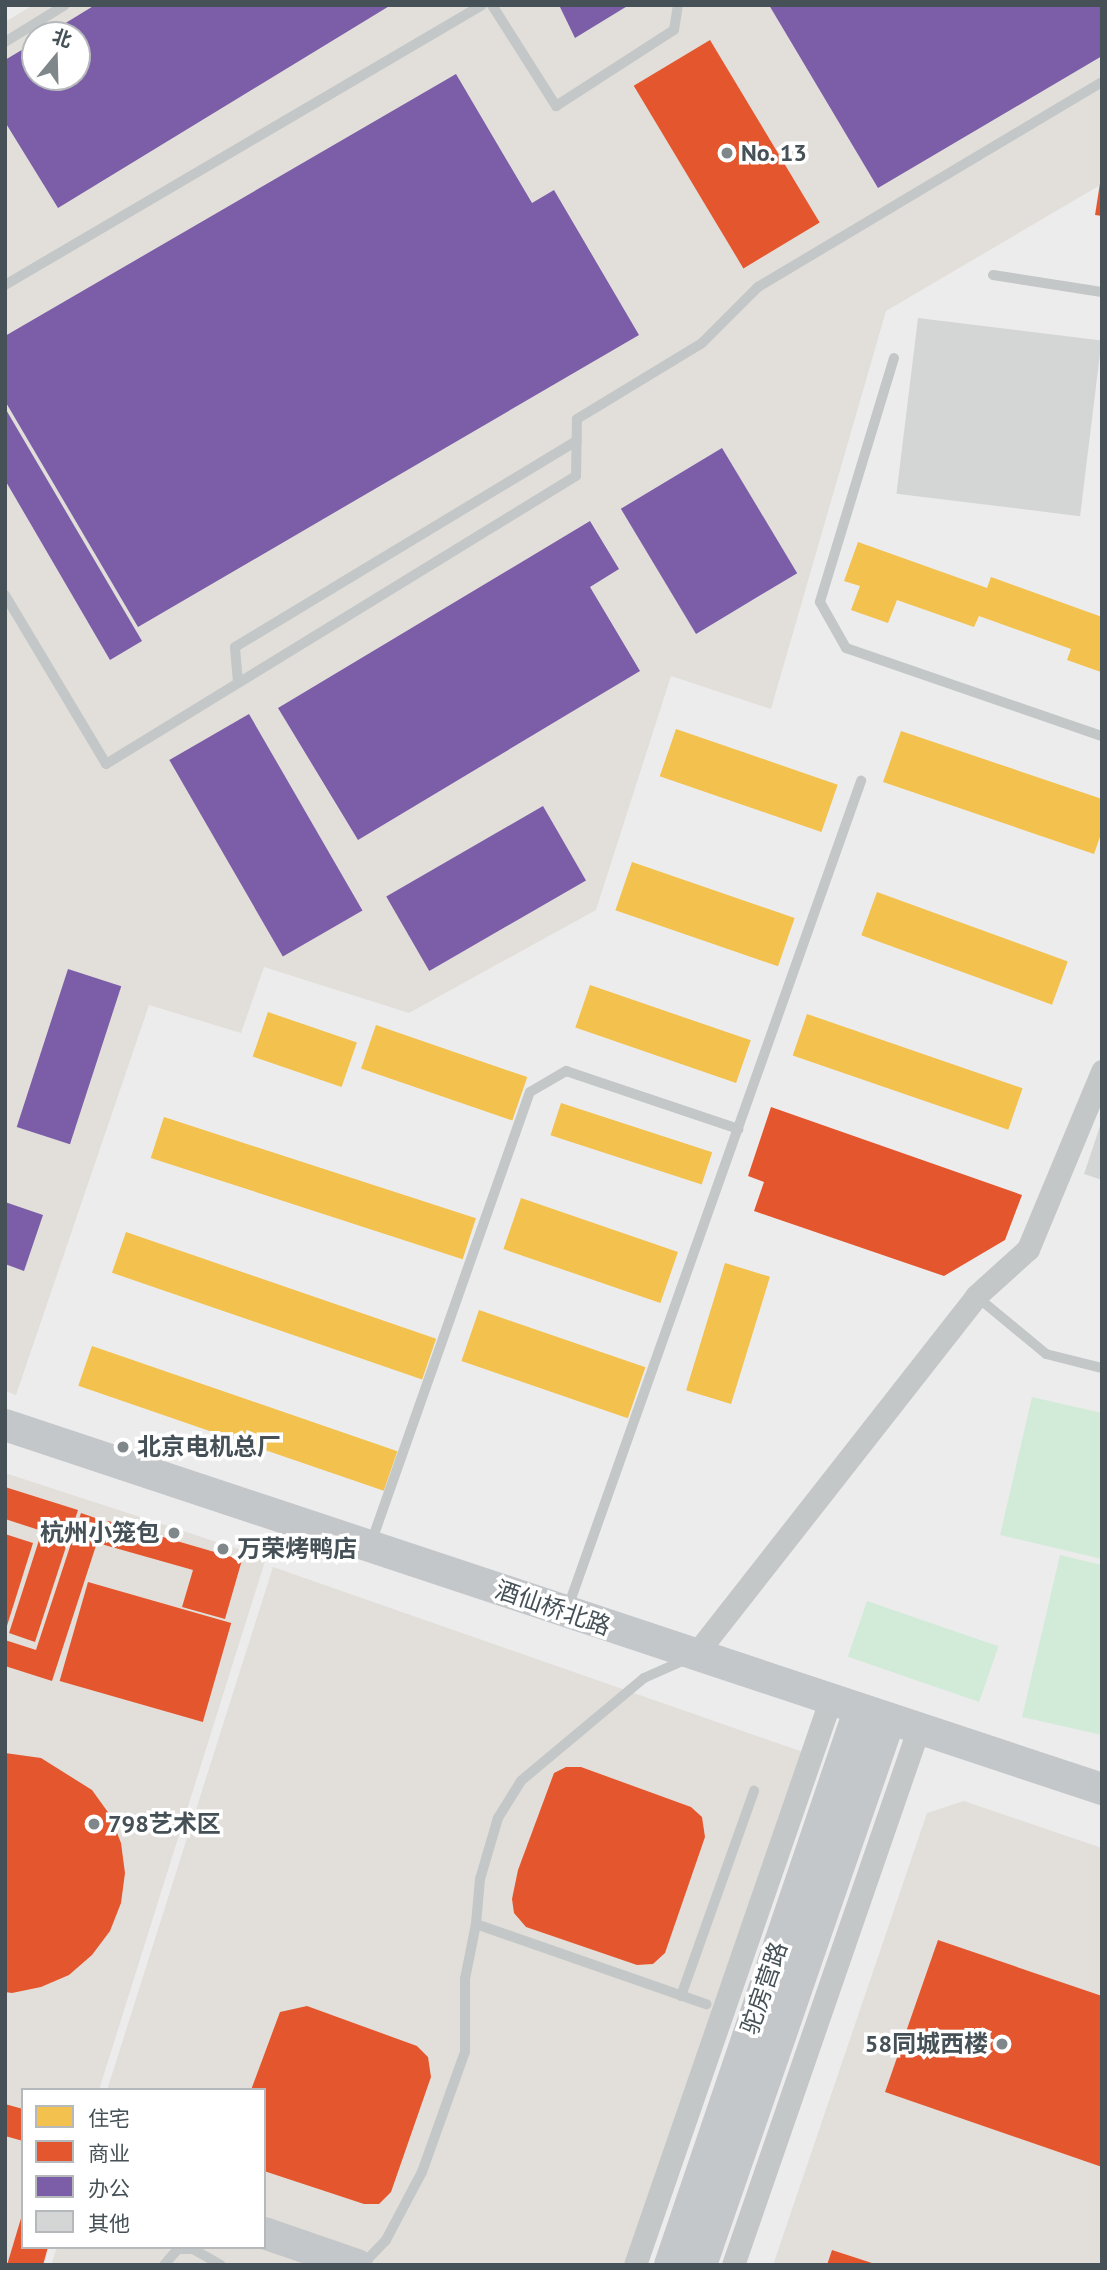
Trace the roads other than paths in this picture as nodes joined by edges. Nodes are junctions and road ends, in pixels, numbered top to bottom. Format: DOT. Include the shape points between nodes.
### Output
graph roads {
  1 [pos="65,5"];
  2 [pos="482,5"];
  3 [pos="492,5"];
  4 [pos="678,5"];
  5 [pos="5,42"];
  6 [pos="1102,82"];
  7 [pos="993,275"];
  8 [pos="5,285"];
  9 [pos="1102,292"];
  10 [pos="894,358"];
  11 [pos="577,441"];
  12 [pos="5,595"];
  13 [pos="238,682"];
  14 [pos="1102,736"];
  15 [pos="861,781"];
  16 [pos="1102,1071"];
  17 [pos="738,1129"];
  18 [pos="976,1296"];
  19 [pos="1102,1368"];
  20 [pos="5,1425"];
  21 [pos="370,1545"];
  22 [pos="566,1613"];
  23 [pos="695,1656"];
  24 [pos="844,1706"];
  25 [pos="904,1725"];
  26 [pos="1102,1789"];
  27 [pos="754,1791"];
  28 [pos="476,1924"];
  29 [pos="681,1996"];
  30 [pos="705,2004"];
  31 [pos="266,2234"];
  32 [pos="164,2265"];
  33 [pos="221,2265"];
  34 [pos="359,2265"];
  35 [pos="635,2265"];
  36 [pos="670,2265"];
  37 [pos="701,2265"];
  38 [pos="733,2265"];
  1 -- 5 [label="lane"];
  2 -- 8 [label="lane"];
  3 -- 4 [label="lane" via="556,106 674,30"];
  6 -- 11 [label="lane" via="758,287 702,343 578,419"];
  7 -- 9 [label="lane"];
  10 -- 14 [label="lane" via="820,602 846,648"];
  11 -- 13 [label="lane" via="576,476"];
  11 -- 13 [label="lane" via="235,647"];
  12 -- 13 [label="lane" via="106,764"];
  15 -- 17 [label="lane"];
  16 -- 18 [label="street" via="1028,1249"];
  17 -- 21 [label="lane" via="566,1071 530,1092"];
  17 -- 22 [label="lane"];
  18 -- 19 [label="lane" via="1046,1354"];
  18 -- 23 [label="street"];
  20 -- 21 [label="street, 酒仙桥北路"];
  21 -- 22 [label="street, 酒仙桥北路"];
  22 -- 23 [label="street, 酒仙桥北路"];
  23 -- 24 [label="street, 酒仙桥北路"];
  23 -- 28 [label="lane" via="645,1678 522,1781 498,1818 480,1879"];
  24 -- 25 [label="street, 酒仙桥北路"];
  24 -- 35 [label="street"];
  24 -- 36 [label="street, 驼房营路"];
  25 -- 26 [label="street, 酒仙桥北路"];
  25 -- 37 [label="street, 驼房营路"];
  25 -- 38 [label="street"];
  27 -- 29 [label="lane"];
  28 -- 29 [label="lane"];
  28 -- 34 [label="lane" via="465,1979 465,2052 422,2172 386,2240"];
  29 -- 30 [label="lane"];
  31 -- 34 [label="street"];
  32 -- 33 [label="lane" via="177,2249 193,2249"];
}
